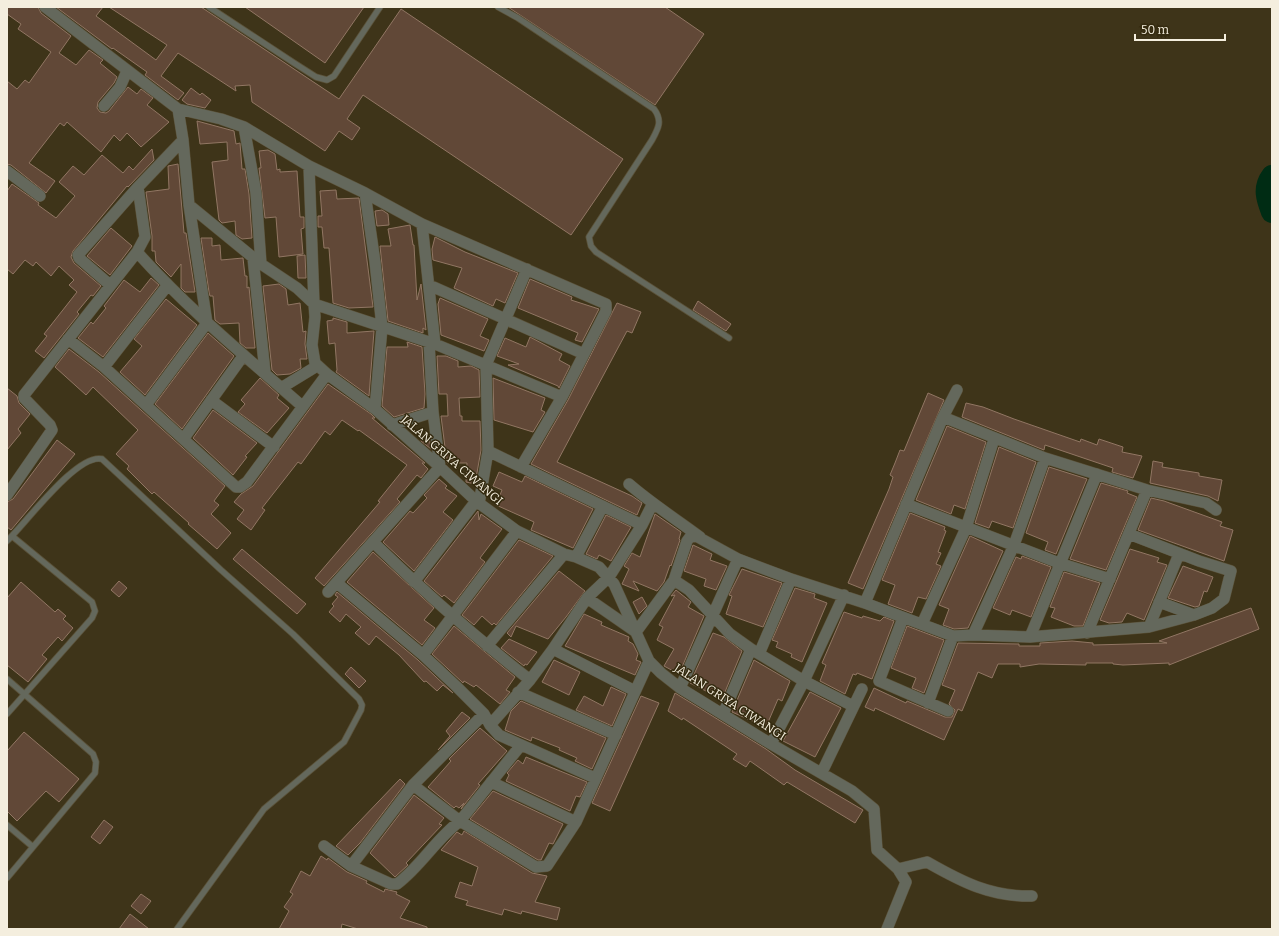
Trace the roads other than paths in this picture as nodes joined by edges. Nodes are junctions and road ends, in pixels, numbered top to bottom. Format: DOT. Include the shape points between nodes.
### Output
graph roads {
  1 [pos="45,7"];
  2 [pos="209,7"];
  3 [pos="380,7"];
  4 [pos="498,7"];
  5 [pos="127,71"];
  6 [pos="104,106"];
  7 [pos="178,110"];
  8 [pos="244,127"];
  9 [pos="183,140"];
  10 [pos="309,166"];
  11 [pos="7,171"];
  12 [pos="138,187"];
  13 [pos="365,193"];
  14 [pos="40,196"];
  15 [pos="189,205"];
  16 [pos="422,224"];
  17 [pos="137,252"];
  18 [pos="257,261"];
  19 [pos="527,269"];
  20 [pos="110,285"];
  21 [pos="429,285"];
  22 [pos="167,286"];
  23 [pos="314,304"];
  24 [pos="506,319"];
  25 [pos="207,323"];
  26 [pos="382,327"];
  27 [pos="729,338"];
  28 [pos="68,339"];
  29 [pos="432,343"];
  30 [pos="584,354"];
  31 [pos="243,356"];
  32 [pos="486,365"];
  33 [pos="317,366"];
  34 [pos="104,367"];
  35 [pos="265,372"];
  36 [pos="327,374"];
  37 [pos="281,388"];
  38 [pos="957,390"];
  39 [pos="562,397"];
  40 [pos="212,400"];
  41 [pos="146,405"];
  42 [pos="302,406"];
  43 [pos="375,409"];
  44 [pos="433,412"];
  45 [pos="943,418"];
  46 [pos="392,425"];
  47 [pos="184,438"];
  48 [pos="994,439"];
  49 [pos="274,447"];
  50 [pos="488,450"];
  51 [pos="1046,458"];
  52 [pos="440,467"];
  53 [pos="521,467"];
  54 [pos="1098,474"];
  55 [pos="629,484"];
  56 [pos="1147,490"];
  57 [pos="7,495"];
  58 [pos="478,502"];
  59 [pos="906,504"];
  60 [pos="652,505"];
  61 [pos="603,506"];
  62 [pos="1216,510"];
  63 [pos="642,525"];
  64 [pos="966,528"];
  65 [pos="517,531"];
  66 [pos="1129,534"];
  67 [pos="700,537"];
  68 [pos="9,538"];
  69 [pos="373,542"];
  70 [pos="1014,545"];
  71 [pos="564,554"];
  72 [pos="1179,554"];
  73 [pos="576,557"];
  74 [pos="738,558"];
  75 [pos="1059,563"];
  76 [pos="609,577"];
  77 [pos="791,579"];
  78 [pos="1110,579"];
  79 [pos="674,580"];
  80 [pos="414,582"];
  81 [pos="337,583"];
  82 [pos="328,592"];
  83 [pos="844,595"];
  84 [pos="587,598"];
  85 [pos="1159,602"];
  86 [pos="865,603"];
  87 [pos="454,615"];
  88 [pos="713,615"];
  89 [pos="1194,615"];
  90 [pos="903,618"];
  91 [pos="922,624"];
  92 [pos="1149,627"];
  93 [pos="636,632"];
  94 [pos="1086,633"];
  95 [pos="973,635"];
  96 [pos="953,636"];
  97 [pos="1030,637"];
  98 [pos="487,646"];
  99 [pos="553,649"];
  100 [pos="755,652"];
  101 [pos="423,655"];
  102 [pos="649,662"];
  103 [pos="7,679"];
  104 [pos="530,680"];
  105 [pos="804,681"];
  106 [pos="680,688"];
  107 [pos="862,689"];
  108 [pos="635,691"];
  109 [pos="518,692"];
  110 [pos="25,695"];
  111 [pos="928,703"];
  112 [pos="853,706"];
  113 [pos="948,711"];
  114 [pos="7,714"];
  115 [pos="484,714"];
  116 [pos="723,714"];
  117 [pos="490,725"];
  118 [pos="616,735"];
  119 [pos="770,744"];
  120 [pos="521,745"];
  121 [pos="822,772"];
  122 [pos="595,778"];
  123 [pos="491,782"];
  124 [pos="413,785"];
  125 [pos="460,821"];
  126 [pos="576,822"];
  127 [pos="7,825"];
  128 [pos="324,846"];
  129 [pos="33,847"];
  130 [pos="351,866"];
  131 [pos="898,869"];
  132 [pos="7,878"];
  133 [pos="1032,896"];
  134 [pos="177,929"];
  135 [pos="887,929"];
  1 -- 5 [label="street"];
  2 -- 3 [label="lane" via="294,64 316,77 327,80 334,76"];
  4 -- 27 [label="lane" via="518,18 659,115 659,126 652,140 589,237 589,243 596,252"];
  5 -- 6 [label="street" via="120,87"];
  5 -- 7 [label="street"];
  7 -- 8 [label="street" via="221,119"];
  7 -- 9 [label="street"];
  8 -- 10 [label="street"];
  8 -- 18 [label="street" via="256,193"];
  9 -- 12 [label="street"];
  9 -- 15 [label="street"];
  10 -- 13 [label="street"];
  10 -- 23 [label="street"];
  11 -- 14 [label="street"];
  12 -- 17 [label="street" via="144,237"];
  12 -- 20 [label="street" via="78,255"];
  13 -- 16 [label="street"];
  13 -- 26 [label="street"];
  15 -- 18 [label="street"];
  15 -- 25 [label="street"];
  16 -- 19 [label="street"];
  16 -- 21 [label="street"];
  17 -- 20 [label="street"];
  17 -- 22 [label="street"];
  18 -- 23 [label="street" via="297,288"];
  18 -- 35 [label="street"];
  19 -- 24 [label="street"];
  19 -- 30 [label="street" via="606,304 606,311"];
  20 -- 28 [label="street"];
  21 -- 24 [label="street"];
  21 -- 29 [label="street"];
  22 -- 25 [label="street"];
  22 -- 34 [label="street"];
  23 -- 26 [label="street"];
  23 -- 33 [label="street" via="312,345"];
  24 -- 30 [label="street"];
  24 -- 32 [label="street"];
  25 -- 31 [label="street"];
  25 -- 41 [label="street"];
  26 -- 29 [label="street"];
  26 -- 43 [label="street"];
  28 -- 34 [label="street"];
  28 -- 57 [label="street" via="24,395 52,430"];
  29 -- 32 [label="street"];
  29 -- 44 [label="street"];
  30 -- 39 [label="street"];
  31 -- 35 [label="street"];
  31 -- 40 [label="street"];
  32 -- 39 [label="street"];
  32 -- 50 [label="street"];
  33 -- 36 [label="street, JALAN GRIYA CIWANGI"];
  33 -- 37 [label="street"];
  34 -- 41 [label="street"];
  35 -- 37 [label="street"];
  36 -- 42 [label="street"];
  36 -- 43 [label="street, JALAN GRIYA CIWANGI"];
  37 -- 42 [label="street"];
  38 -- 45 [label="street"];
  39 -- 53 [label="street"];
  40 -- 47 [label="street"];
  40 -- 49 [label="street"];
  41 -- 47 [label="street"];
  42 -- 49 [label="street"];
  43 -- 46 [label="street, JALAN GRIYA CIWANGI"];
  44 -- 46 [label="street"];
  44 -- 52 [label="street"];
  45 -- 48 [label="street"];
  45 -- 59 [label="street"];
  46 -- 52 [label="street, JALAN GRIYA CIWANGI"];
  47 -- 49 [label="street" via="236,487 247,482"];
  48 -- 51 [label="street"];
  48 -- 64 [label="street"];
  50 -- 53 [label="street"];
  50 -- 58 [label="street"];
  51 -- 54 [label="street"];
  51 -- 70 [label="street"];
  52 -- 58 [label="street, JALAN GRIYA CIWANGI"];
  52 -- 69 [label="street"];
  53 -- 61 [label="street"];
  54 -- 56 [label="street"];
  54 -- 75 [label="street"];
  55 -- 60 [label="street"];
  56 -- 62 [label="street" via="1206,502"];
  56 -- 66 [label="street"];
  58 -- 65 [label="street, JALAN GRIYA CIWANGI"];
  58 -- 80 [label="street"];
  59 -- 64 [label="street"];
  59 -- 86 [label="street"];
  60 -- 63 [label="street"];
  60 -- 67 [label="street"];
  61 -- 63 [label="street"];
  61 -- 73 [label="street"];
  63 -- 76 [label="street"];
  64 -- 70 [label="street"];
  64 -- 91 [label="street"];
  65 -- 71 [label="street, JALAN GRIYA CIWANGI"];
  65 -- 87 [label="street"];
  66 -- 72 [label="street"];
  66 -- 78 [label="street"];
  67 -- 74 [label="street"];
  67 -- 79 [label="street" via="693,536 687,541"];
  68 -- 110 [label="lane" via="92,602 95,611 92,618"];
  68 -- 134 [label="lane" via="57,486 88,460 102,458 359,698 361,710 344,742 264,809"];
  69 -- 80 [label="street"];
  69 -- 81 [label="street"];
  70 -- 75 [label="street"];
  70 -- 95 [label="street"];
  71 -- 73 [label="street, JALAN GRIYA CIWANGI"];
  71 -- 98 [label="street"];
  72 -- 85 [label="street"];
  72 -- 89 [label="street" via="1231,571 1224,599 1212,608"];
  73 -- 76 [label="street, JALAN GRIYA CIWANGI" via="599,567"];
  74 -- 77 [label="street"];
  74 -- 88 [label="street"];
  75 -- 78 [label="street"];
  75 -- 97 [label="street"];
  76 -- 84 [label="street"];
  76 -- 93 [label="street, JALAN GRIYA CIWANGI"];
  77 -- 83 [label="street"];
  77 -- 100 [label="street"];
  78 -- 94 [label="street"];
  79 -- 88 [label="street" via="689,590"];
  79 -- 93 [label="street"];
  80 -- 87 [label="street"];
  81 -- 82 [label="street"];
  81 -- 101 [label="street"];
  83 -- 86 [label="street"];
  83 -- 105 [label="street"];
  84 -- 93 [label="street"];
  84 -- 99 [label="street"];
  85 -- 89 [label="street"];
  85 -- 92 [label="street"];
  86 -- 90 [label="street"];
  87 -- 98 [label="street"];
  87 -- 101 [label="street"];
  88 -- 100 [label="street" via="730,634"];
  88 -- 106 [label="street"];
  89 -- 92 [label="street"];
  90 -- 91 [label="street"];
  90 -- 111 [label="street" via="879,681"];
  91 -- 96 [label="street"];
  92 -- 94 [label="street"];
  93 -- 102 [label="street, JALAN GRIYA CIWANGI"];
  94 -- 97 [label="street"];
  95 -- 96 [label="street"];
  95 -- 97 [label="street"];
  96 -- 111 [label="street"];
  98 -- 104 [label="street"];
  99 -- 104 [label="street"];
  99 -- 108 [label="street"];
  100 -- 105 [label="street"];
  100 -- 116 [label="street"];
  101 -- 115 [label="street"];
  102 -- 106 [label="street, JALAN GRIYA CIWANGI"];
  102 -- 108 [label="street"];
  103 -- 110 [label="lane"];
  104 -- 109 [label="street"];
  105 -- 112 [label="street"];
  105 -- 119 [label="street"];
  106 -- 116 [label="street, JALAN GRIYA CIWANGI"];
  107 -- 112 [label="street"];
  108 -- 118 [label="street"];
  109 -- 117 [label="street"];
  109 -- 118 [label="street"];
  110 -- 114 [label="lane"];
  110 -- 129 [label="lane" via="93,754 96,762 95,773"];
  111 -- 113 [label="street"];
  112 -- 121 [label="street"];
  115 -- 117 [label="street"];
  115 -- 124 [label="street"];
  116 -- 119 [label="street, JALAN GRIYA CIWANGI"];
  117 -- 120 [label="street" via="499,735"];
  118 -- 122 [label="street"];
  119 -- 121 [label="street, JALAN GRIYA CIWANGI"];
  120 -- 122 [label="street"];
  120 -- 123 [label="street"];
  121 -- 131 [label="street, JALAN GRIYA CIWANGI" via="874,809 877,850"];
  122 -- 126 [label="street"];
  123 -- 125 [label="street"];
  123 -- 126 [label="street"];
  124 -- 125 [label="street"];
  124 -- 130 [label="street"];
  125 -- 126 [label="street" via="536,867 542,868 550,864"];
  125 -- 130 [label="street" via="449,829 397,884 391,884"];
  127 -- 129 [label="lane"];
  128 -- 130 [label="street"];
  129 -- 132 [label="lane"];
  131 -- 133 [label="street" via="926,862 982,890 1015,896"];
  131 -- 135 [label="street, JALAN GRIYA CIWANGI" via="906,885"];
}
